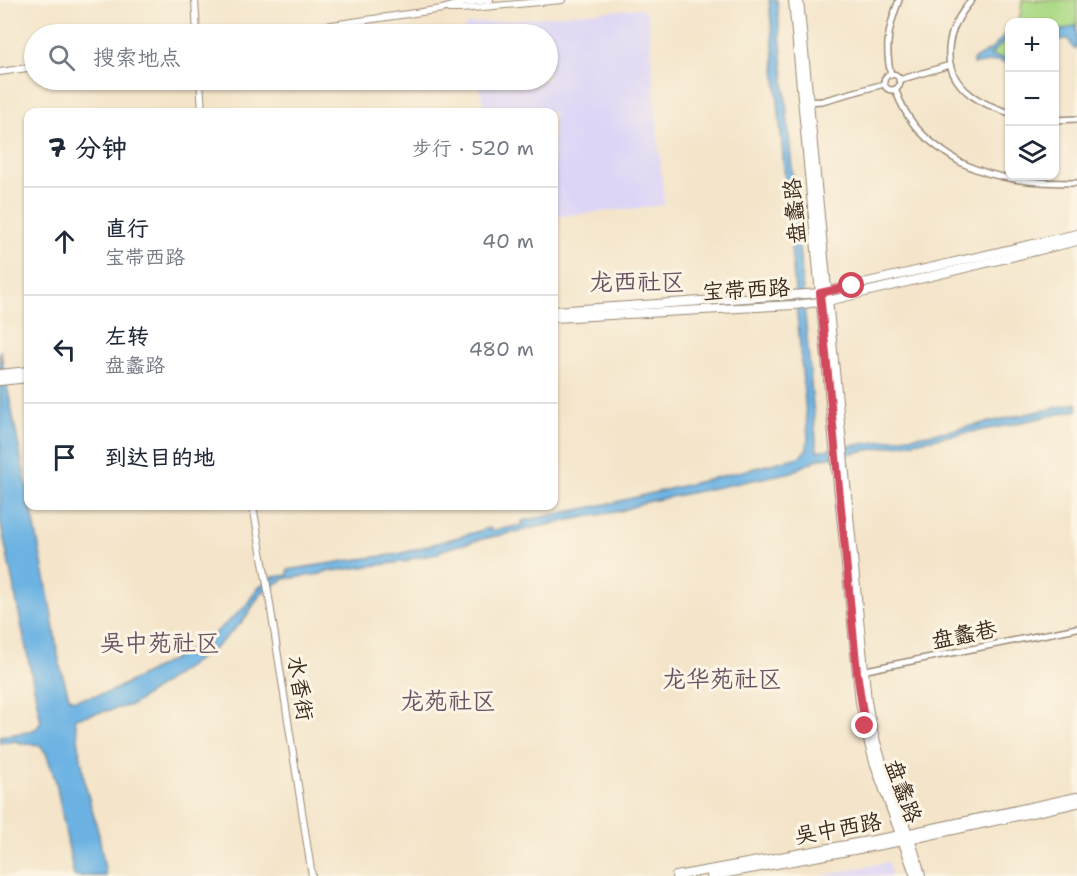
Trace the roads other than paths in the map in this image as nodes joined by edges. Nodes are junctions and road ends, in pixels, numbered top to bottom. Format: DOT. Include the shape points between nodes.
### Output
graph roads {
  1 [pos="195,0"];
  2 [pos="440,0"];
  3 [pos="490,0"];
  4 [pos="562,0"];
  5 [pos="792,0"];
  6 [pos="799,0"];
  7 [pos="899,0"];
  8 [pos="972,0"];
  9 [pos="442,9"];
  10 [pos="196,24"];
  11 [pos="339,24"];
  12 [pos="950,65"];
  13 [pos="24,68"];
  14 [pos="0,72"];
  15 [pos="891,75"];
  16 [pos="899,80"];
  17 [pos="884,84"];
  18 [pos="895,89"];
  19 [pos="201,90"];
  20 [pos="806,102"];
  21 [pos="202,108"];
  22 [pos="1005,111"];
  23 [pos="1077,119"];
  24 [pos="1059,120"];
  25 [pos="1077,183"];
  26 [pos="1077,234"];
  27 [pos="1077,242"];
  28 [pos="824,297"];
  29 [pos="558,311"];
  30 [pos="558,318"];
  31 [pos="24,371"];
  32 [pos="6,376"];
  33 [pos="24,378"];
  34 [pos="0,381"];
  35 [pos="254,510"];
  36 [pos="1077,628"];
  37 [pos="860,671"];
  38 [pos="1077,796"];
  39 [pos="1077,803"];
  40 [pos="905,838"];
  41 [pos="312,876"];
  42 [pos="676,876"];
  43 [pos="711,876"];
  44 [pos="915,876"];
  45 [pos="921,876"];
  1 -- 10 [label="street"];
  2 -- 9 [label="street"];
  3 -- 9 [label="street"];
  4 -- 9 [label="street"];
  5 -- 20 [label="main road, 盘蠡路"];
  6 -- 20 [label="main road, 盘蠡路"];
  7 -- 15 [label="street" via="887,45"];
  8 -- 12 [label="street" via="954,28"];
  9 -- 11 [label="street"];
  12 -- 16 [label="street"];
  12 -- 22 [label="street" via="959,84 972,95"];
  13 -- 14 [label="street"];
  15 -- 16 [label="street"];
  15 -- 17 [label="street"];
  16 -- 18 [label="street"];
  17 -- 18 [label="street"];
  17 -- 20 [label="street"];
  18 -- 25 [label="street" via="913,125 927,140 961,163 1001,176"];
  19 -- 21 [label="street"];
  20 -- 28 [label="main road, 盘蠡路"];
  23 -- 24 [label="street"];
  26 -- 28 [label="main road, 宝带西路"];
  27 -- 28 [label="main road, 宝带西路" via="854,294"];
  28 -- 29 [label="main road, 宝带西路" via="806,294"];
  28 -- 30 [label="main road, 宝带西路" via="807,304"];
  28 -- 37 [label="main road, 盘蠡路"];
  31 -- 32 [label="main road"];
  32 -- 33 [label="main road"];
  32 -- 34 [label="main road"];
  35 -- 41 [label="street, 水香街"];
  36 -- 37 [label="street, 盘蠡巷"];
  37 -- 40 [label="main road, 盘蠡路" via="874,762"];
  38 -- 40 [label="main road, 吴中西路"];
  39 -- 40 [label="main road, 吴中西路"];
  40 -- 42 [label="main road, 吴中西路"];
  40 -- 43 [label="main road, 吴中西路"];
  40 -- 44 [label="main road, 盘蠡路"];
  40 -- 45 [label="main road, 盘蠡路"];
}
